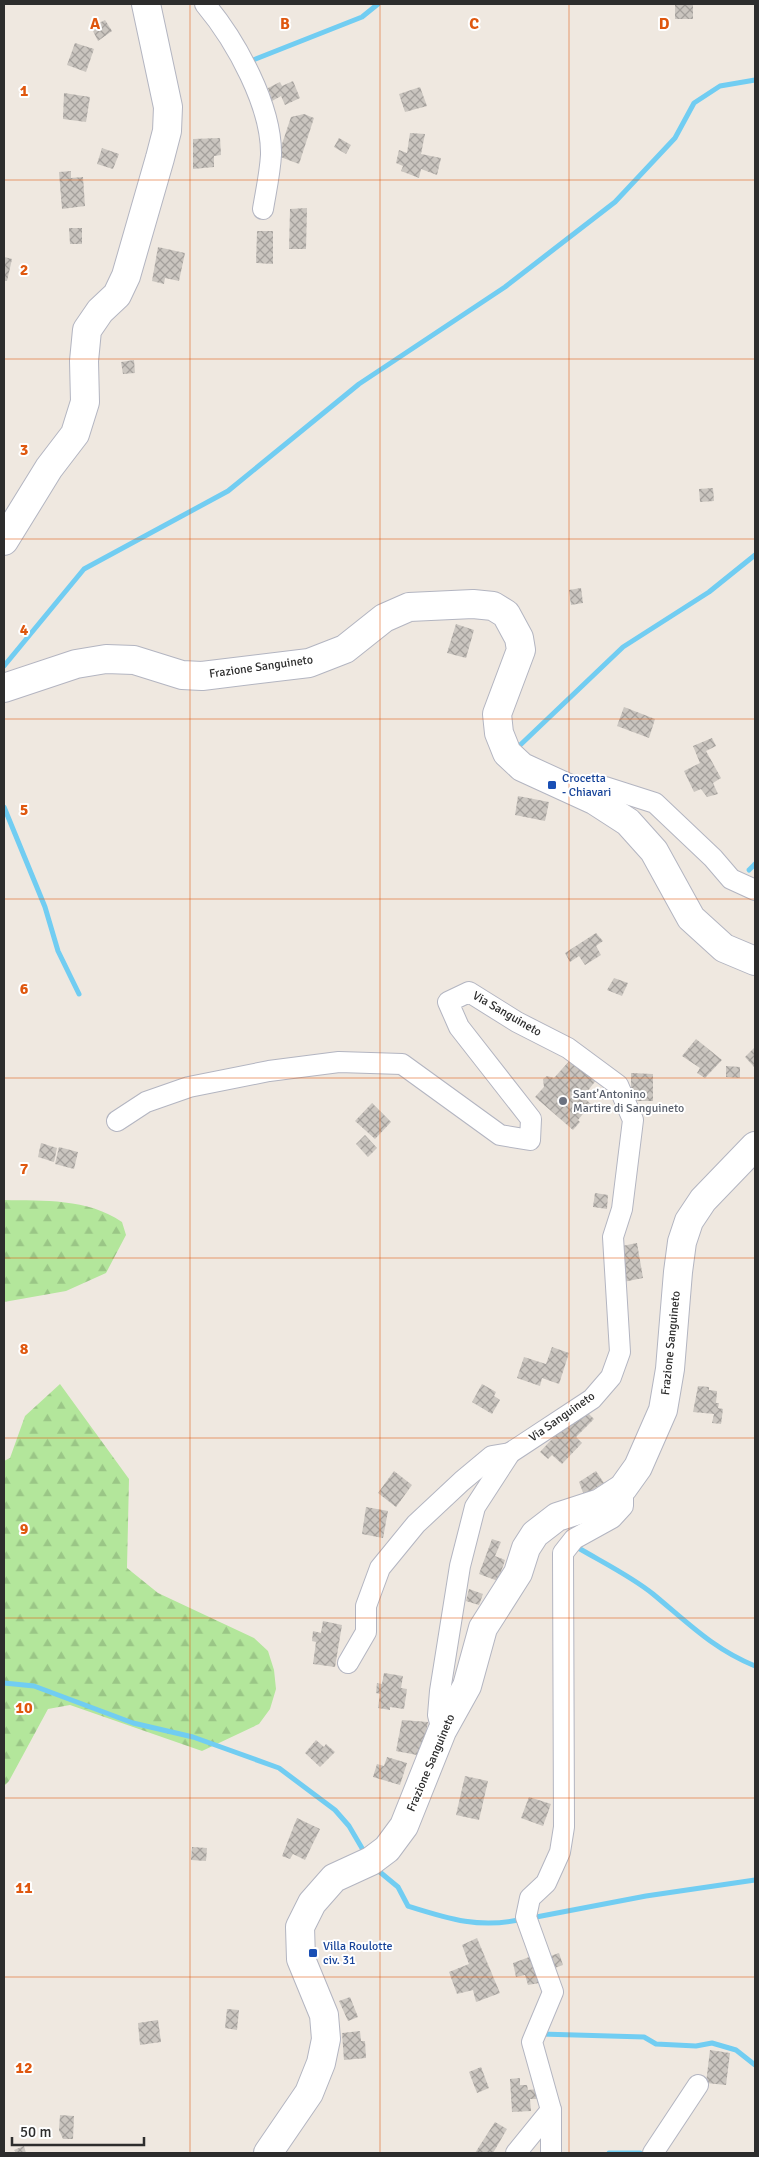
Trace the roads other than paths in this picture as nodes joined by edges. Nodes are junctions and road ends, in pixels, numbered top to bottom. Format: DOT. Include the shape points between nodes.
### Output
graph roads {
  1 [pos="148,5"];
  2 [pos="207,5"];
  3 [pos="263,208"];
  4 [pos="4,541"];
  5 [pos="4,688"];
  6 [pos="578,792"];
  7 [pos="755,890"];
  8 [pos="755,961"];
  9 [pos="117,1121"];
  10 [pos="755,1146"];
  11 [pos="510,1453"];
  12 [pos="623,1488"];
  13 [pos="348,1662"];
  14 [pos="442,1731"];
  15 [pos="698,2085"];
  16 [pos="551,2110"];
  17 [pos="268,2153"];
  18 [pos="516,2153"];
  19 [pos="551,2153"];
  20 [pos="653,2153"];
  1 -- 4 [label="street" via="168,107 167,132 126,276 117,295 87,330 85,402 75,434 49,468"];
  2 -- 3 [label="street" via="226,29 263,103 271,154"];
  5 -- 6 [label="street, Frazione Sanguineto" via="76,664 106,659 134,660 182,675 202,676 309,663 344,649 384,618 409,607 494,606 506,614 519,638 521,650 497,714 499,733 507,752 522,767"];
  6 -- 7 [label="street" via="605,787 655,803 731,879"];
  6 -- 8 [label="street, Frazione Sanguineto" via="628,822 654,851 691,918 711,938 724,948"];
  9 -- 11 [label="street, Via Sanguineto" via="146,1102 198,1085 339,1062 402,1064 500,1135 530,1140 531,1119 460,1027 448,1002 469,992 568,1048 618,1084 633,1120 622,1209 613,1237 620,1352 611,1377 592,1399"];
  10 -- 12 [label="street, Frazione Sanguineto" via="704,1200 689,1221 682,1242 663,1410 645,1452"];
  11 -- 13 [label="street, Via Sanguineto" via="492,1456 462,1481 416,1524 380,1568 366,1606 366,1632"];
  11 -- 14 [label="street, Via Sanguineto" via="475,1507 460,1566 438,1714"];
  12 -- 14 [label="street, Frazione Sanguineto" via="600,1504 557,1516 534,1534 514,1581 483,1628 467,1686"];
  12 -- 16 [label="street" via="624,1506 612,1518 574,1539 563,1553 564,1827 560,1852 546,1883 530,1898 526,1917 553,1992 532,2042"];
  14 -- 17 [label="street, Frazione Sanguineto" via="404,1826 386,1849 371,1861 334,1878 312,1903 300,1927 301,1959 324,2016 326,2039 321,2064 309,2092"];
  15 -- 20 [label="street"];
  16 -- 18 [label="street"];
  16 -- 19 [label="street"];
}
